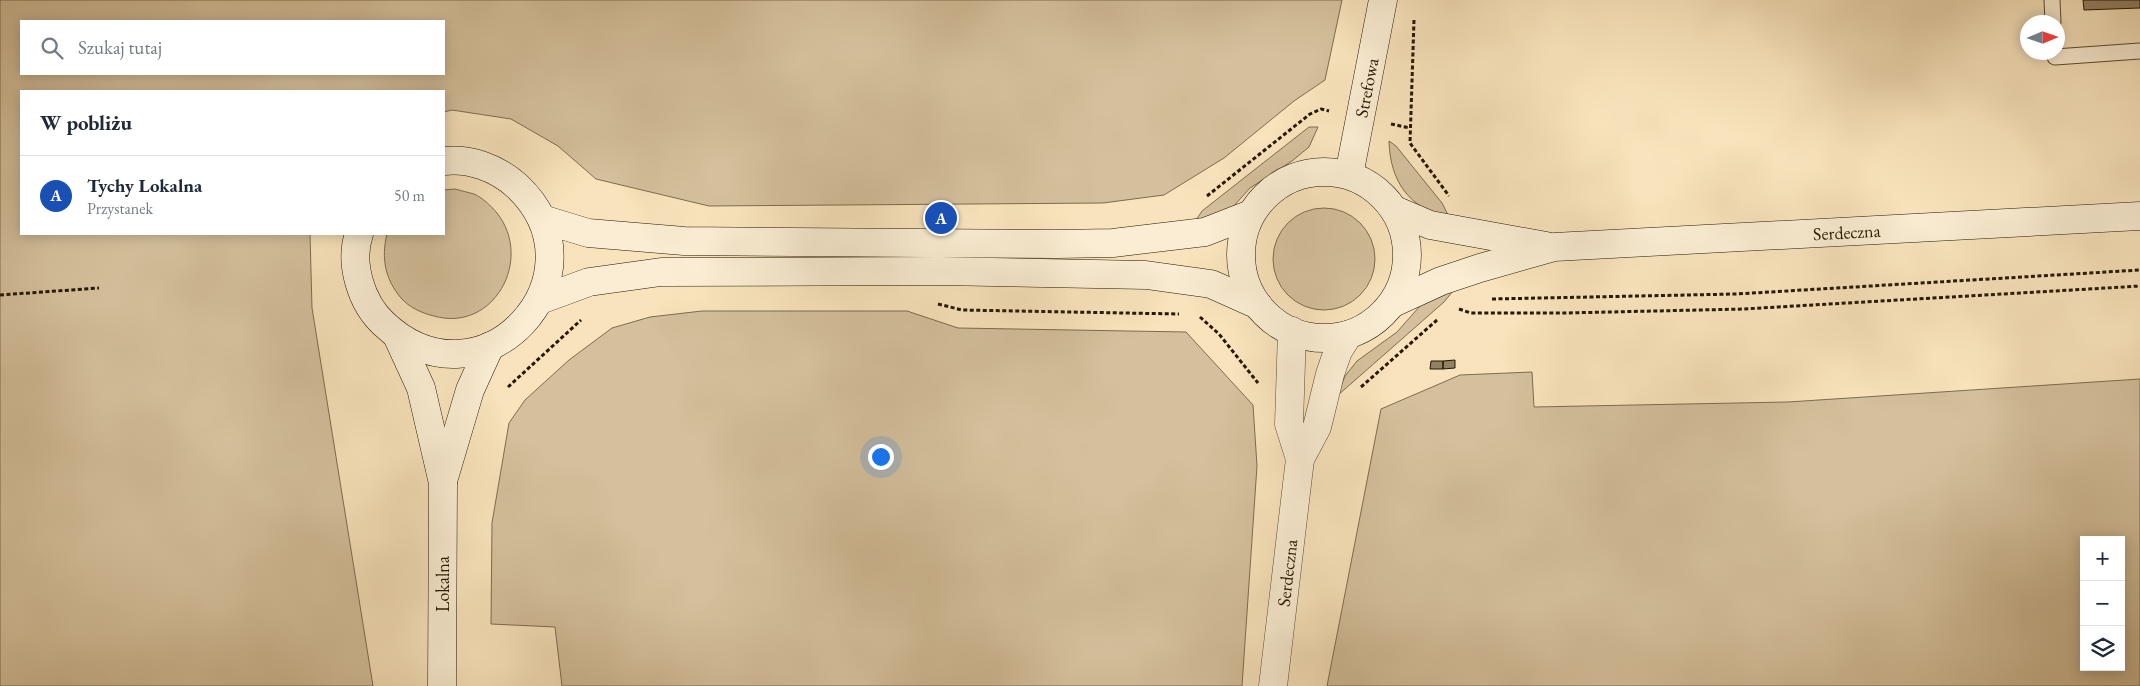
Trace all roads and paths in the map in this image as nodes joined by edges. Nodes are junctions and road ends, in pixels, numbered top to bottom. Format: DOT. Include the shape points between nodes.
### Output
graph roads {
  1 [pos="1383,0"];
  2 [pos="2052,0"];
  3 [pos="1414,11"];
  4 [pos="2053,15"];
  5 [pos="2140,51"];
  6 [pos="2065,56"];
  7 [pos="1359,117"];
  8 [pos="1410,128"];
  9 [pos="445,162"];
  10 [pos="1349,175"];
  11 [pos="1395,210"];
  12 [pos="1251,214"];
  13 [pos="2140,216"];
  14 [pos="542,219"];
  15 [pos="1464,232"];
  16 [pos="359,235"];
  17 [pos="1180,235"];
  18 [pos="1554,247"];
  19 [pos="2140,270"];
  20 [pos="1177,279"];
  21 [pos="1466,283"];
  22 [pos="2140,286"];
  23 [pos="99,288"];
  24 [pos="0,295"];
  25 [pos="540,300"];
  26 [pos="1393,302"];
  27 [pos="934,303"];
  28 [pos="1258,305"];
  29 [pos="1176,314"];
  30 [pos="1185,314"];
  31 [pos="1193,316"];
  32 [pos="584,317"];
  33 [pos="1439,318"];
  34 [pos="1292,331"];
  35 [pos="1348,335"];
  36 [pos="398,338"];
  37 [pos="490,346"];
  38 [pos="502,392"];
  39 [pos="1290,406"];
  40 [pos="1322,408"];
  41 [pos="1300,459"];
  42 [pos="443,483"];
  43 [pos="442,686"];
  44 [pos="1273,686"];
  1 -- 7 [label="street, Strefowa"];
  2 -- 4 [label="lane"];
  3 -- 8 [label="path"];
  5 -- 6 [label="lane"];
  7 -- 8 [label="path"];
  7 -- 10 [label="street, Strefowa"];
  7 -- 17 [label="path" via="1321,109 1310,114 1188,210 1181,221"];
  8 -- 15 [label="path" via="1410,143 1463,216"];
  9 -- 14 [label="street" via="455,160 482,165 507,177 527,196"];
  10 -- 11 [label="street" via="1367,182"];
  10 -- 12 [label="street" via="1326,171 1304,173 1282,182"];
  11 -- 15 [label="street, Serdeczna" via="1430,225"];
  11 -- 26 [label="street" via="1403,228 1407,266"];
  12 -- 17 [label="street" via="1204,232"];
  12 -- 28 [label="street" via="1243,237 1241,261 1246,284"];
  13 -- 18 [label="street, Serdeczna"];
  14 -- 17 [label="street" via="588,233 684,241 1057,244 1113,243"];
  14 -- 25 [label="street" via="549,246 548,274"];
  15 -- 18 [label="street, Serdeczna"];
  16 -- 36 [label="street" via="356,269 363,295 378,319"];
  18 -- 21 [label="street, Serdeczna"];
  19 -- 21 [label="path" via="1736,294 1476,300"];
  20 -- 25 [label="street" via="1146,274 661,272 589,282"];
  20 -- 28 [label="street" via="1211,284"];
  20 -- 29 [label="path"];
  21 -- 22 [label="path" via="1452,306 1470,313 1744,309"];
  21 -- 26 [label="street, Serdeczna"];
  23 -- 24 [label="path"];
  25 -- 37 [label="street" via="524,323"];
  26 -- 35 [label="street" via="1364,328"];
  27 -- 29 [label="path" via="962,310"];
  28 -- 34 [label="street" via="1277,324"];
  29 -- 30 [label="path"];
  31 -- 39 [label="path" via="1202,317 1220,334 1275,404"];
  32 -- 38 [label="path"];
  33 -- 40 [label="path" via="1335,409"];
  34 -- 35 [label="street" via="1329,338"];
  34 -- 39 [label="street"];
  35 -- 40 [label="street" via="1338,351"];
  36 -- 37 [label="street" via="423,350 450,354"];
  36 -- 42 [label="street, Lokalna" via="421,388"];
  37 -- 42 [label="street, Lokalna" via="470,390"];
  39 -- 41 [label="street" via="1289,424"];
  40 -- 41 [label="street" via="1317,427"];
  41 -- 44 [label="street, Serdeczna"];
  42 -- 43 [label="street, Lokalna"];
}
